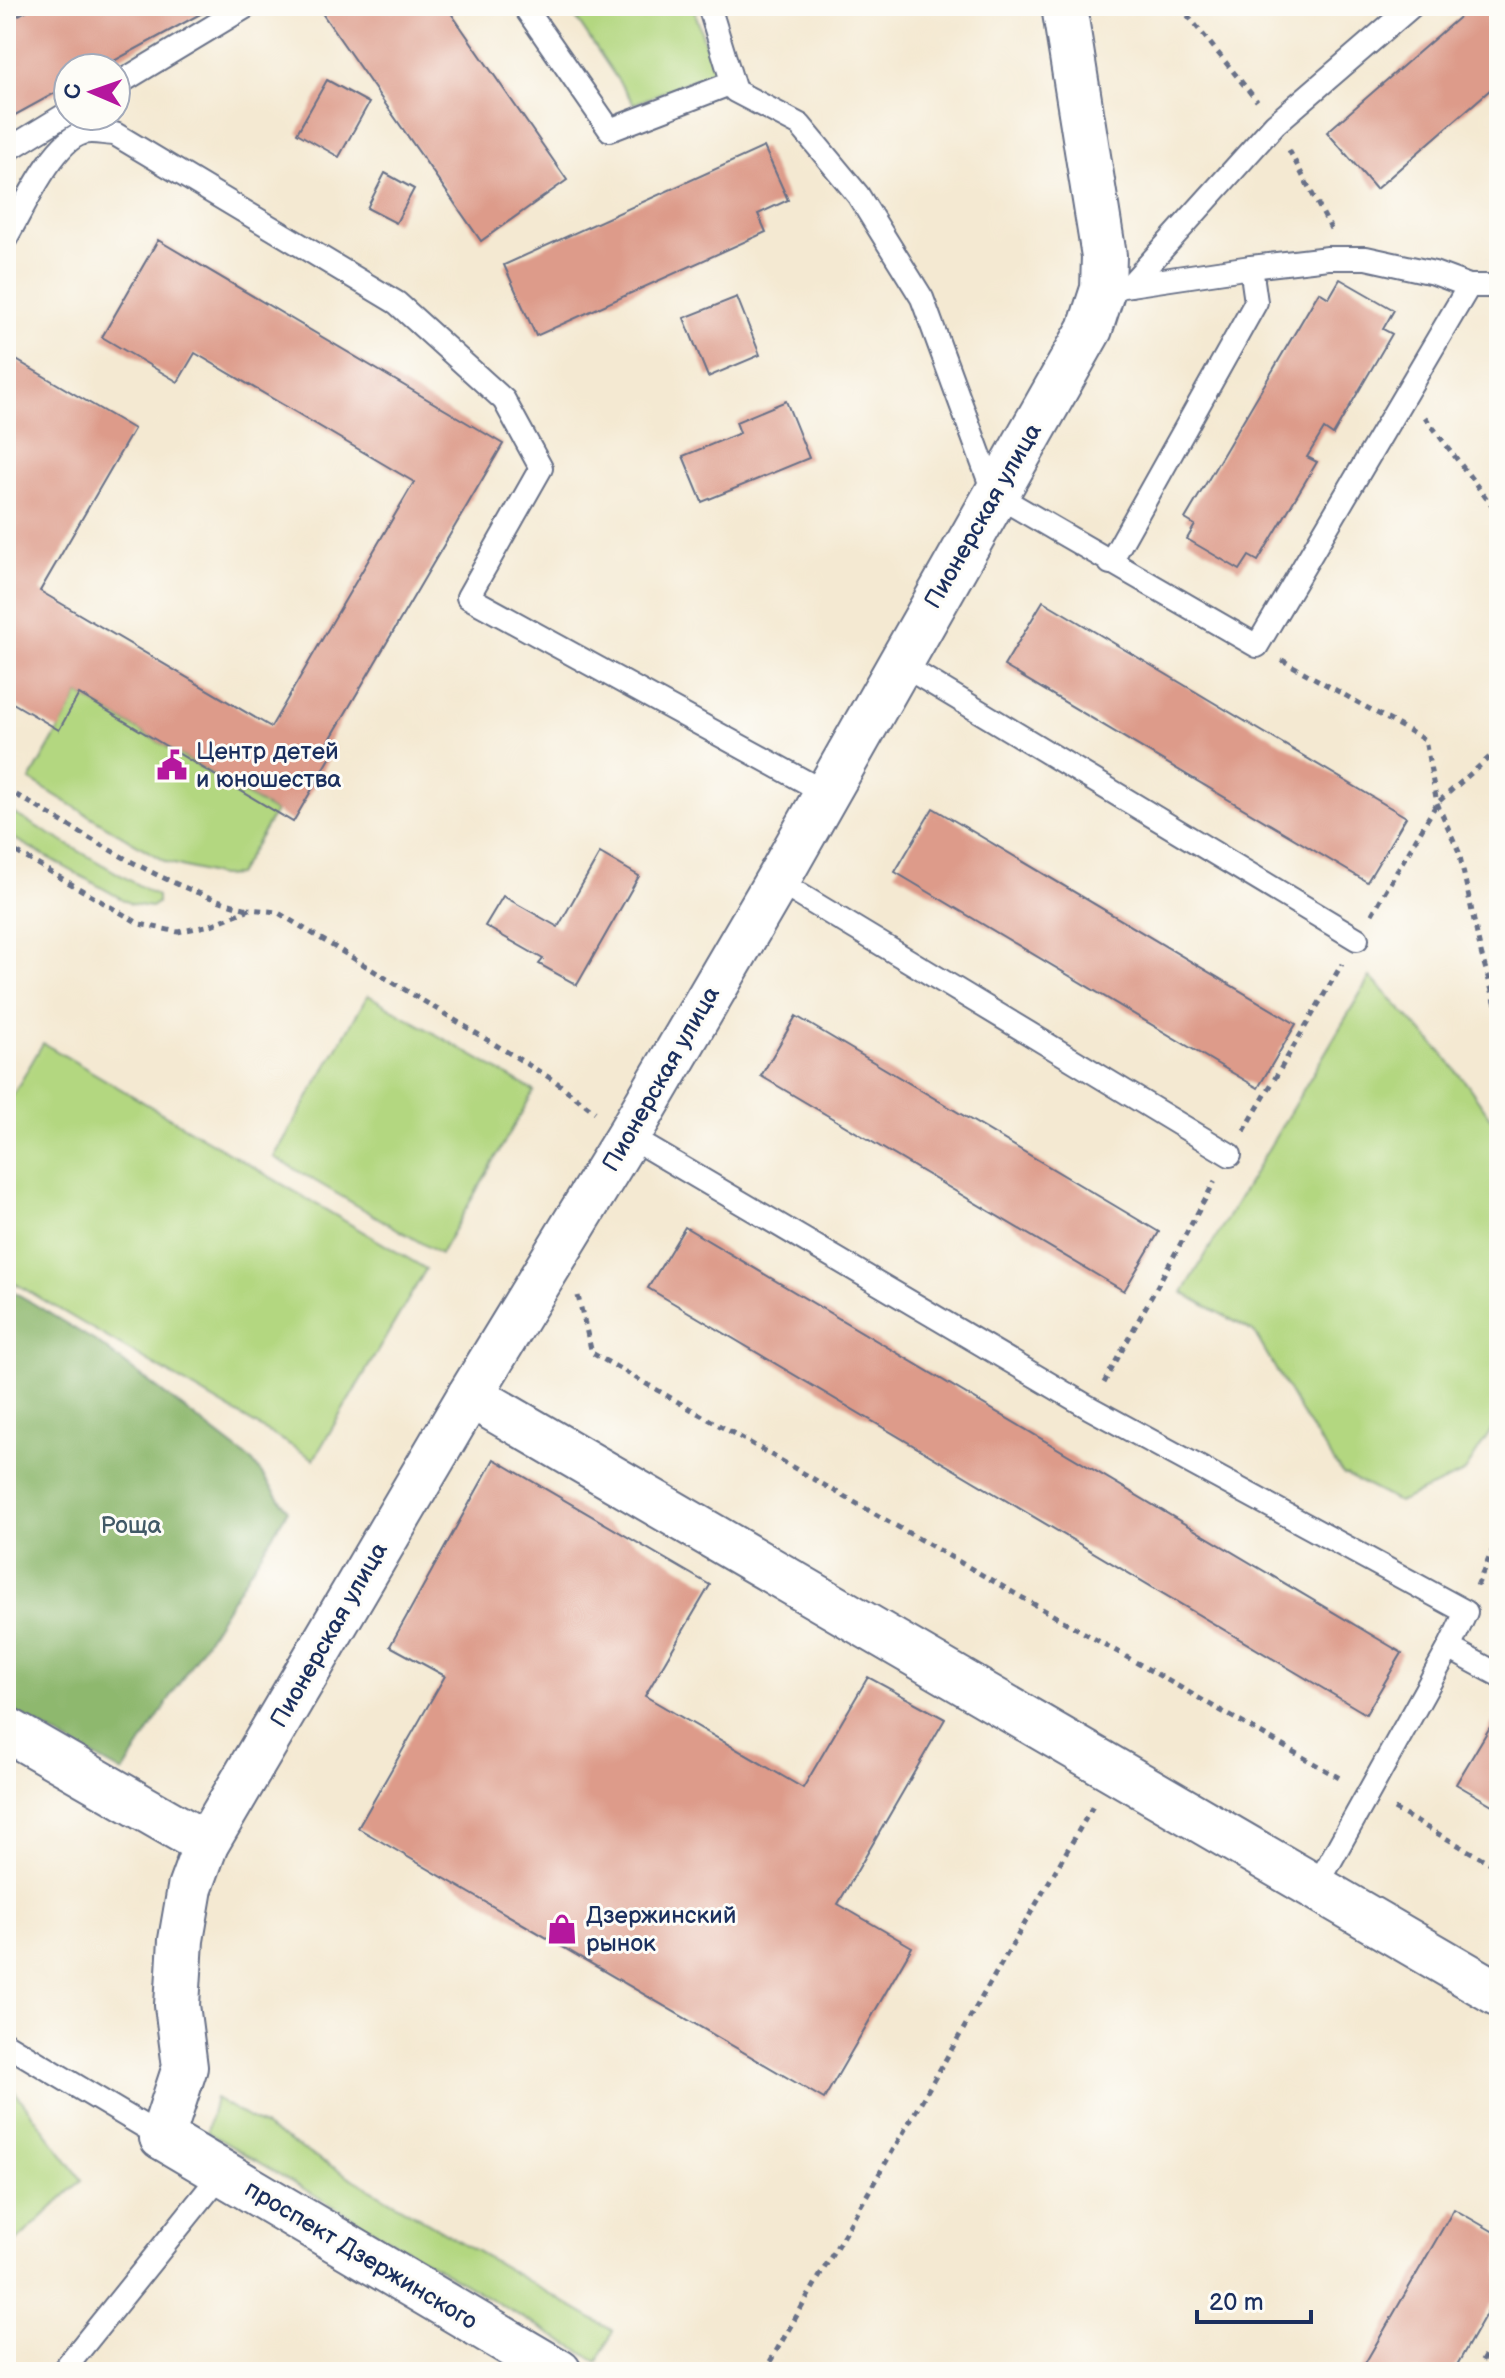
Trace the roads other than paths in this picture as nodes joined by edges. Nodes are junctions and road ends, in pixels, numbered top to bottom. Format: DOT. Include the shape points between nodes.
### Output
graph roads {
  1 [pos="247,6"];
  2 [pos="524,6"];
  3 [pos="709,6"];
  4 [pos="1064,6"];
  5 [pos="1412,6"];
  6 [pos="132,75"];
  7 [pos="732,83"];
  8 [pos="52,123"];
  9 [pos="6,151"];
  10 [pos="6,238"];
  11 [pos="1251,267"];
  12 [pos="1469,286"];
  13 [pos="1499,286"];
  14 [pos="1116,287"];
  15 [pos="994,494"];
  16 [pos="1110,563"];
  17 [pos="899,663"];
  18 [pos="826,793"];
  19 [pos="777,881"];
  20 [pos="1357,939"];
  21 [pos="628,1136"];
  22 [pos="1230,1155"];
  23 [pos="470,1395"];
  24 [pos="1449,1648"];
  25 [pos="1499,1675"];
  26 [pos="6,1729"];
  27 [pos="206,1844"];
  28 [pos="1315,1889"];
  29 [pos="1499,1994"];
  30 [pos="6,2044"];
  31 [pos="162,2137"];
  32 [pos="222,2173"];
  33 [pos="62,2372"];
  34 [pos="559,2372"];
  1 -- 6 [label="lane"];
  2 -- 7 [label="lane" via="610,130"];
  3 -- 7 [label="lane"];
  4 -- 14 [label="street, Пионерская улица" via="1104,256"];
  5 -- 14 [label="lane" via="1275,124"];
  7 -- 15 [label="lane" via="735,91 800,125 858,195 922,298"];
  8 -- 9 [label="lane"];
  10 -- 18 [label="lane" via="67,140 85,132 115,134 397,303 504,400 541,468 468,597"];
  11 -- 12 [label="lane" via="1366,258"];
  11 -- 14 [label="lane"];
  11 -- 16 [label="lane" via="1256,302"];
  12 -- 13 [label="lane"];
  12 -- 16 [label="lane" via="1257,646"];
  14 -- 15 [label="street, Пионерская улица"];
  15 -- 16 [label="lane"];
  15 -- 17 [label="street, Пионерская улица"];
  17 -- 18 [label="street, Пионерская улица"];
  17 -- 20 [label="lane"];
  18 -- 19 [label="street, Пионерская улица"];
  19 -- 21 [label="street, Пионерская улица"];
  19 -- 22 [label="lane"];
  21 -- 23 [label="street, Пионерская улица"];
  21 -- 24 [label="lane" via="1090,1408 1466,1612"];
  23 -- 27 [label="street, Пионерская улица"];
  23 -- 28 [label="street"];
  24 -- 25 [label="lane"];
  24 -- 28 [label="lane"];
  26 -- 27 [label="street"];
  27 -- 31 [label="street, Пионерская улица" via="190,1888 181,1940 177,2005 185,2067"];
  28 -- 29 [label="street"];
  30 -- 31 [label="lane"];
  31 -- 32 [label="street, проспект Дзержинского"];
  32 -- 33 [label="lane"];
  32 -- 34 [label="street, проспект Дзержинского"];
}
